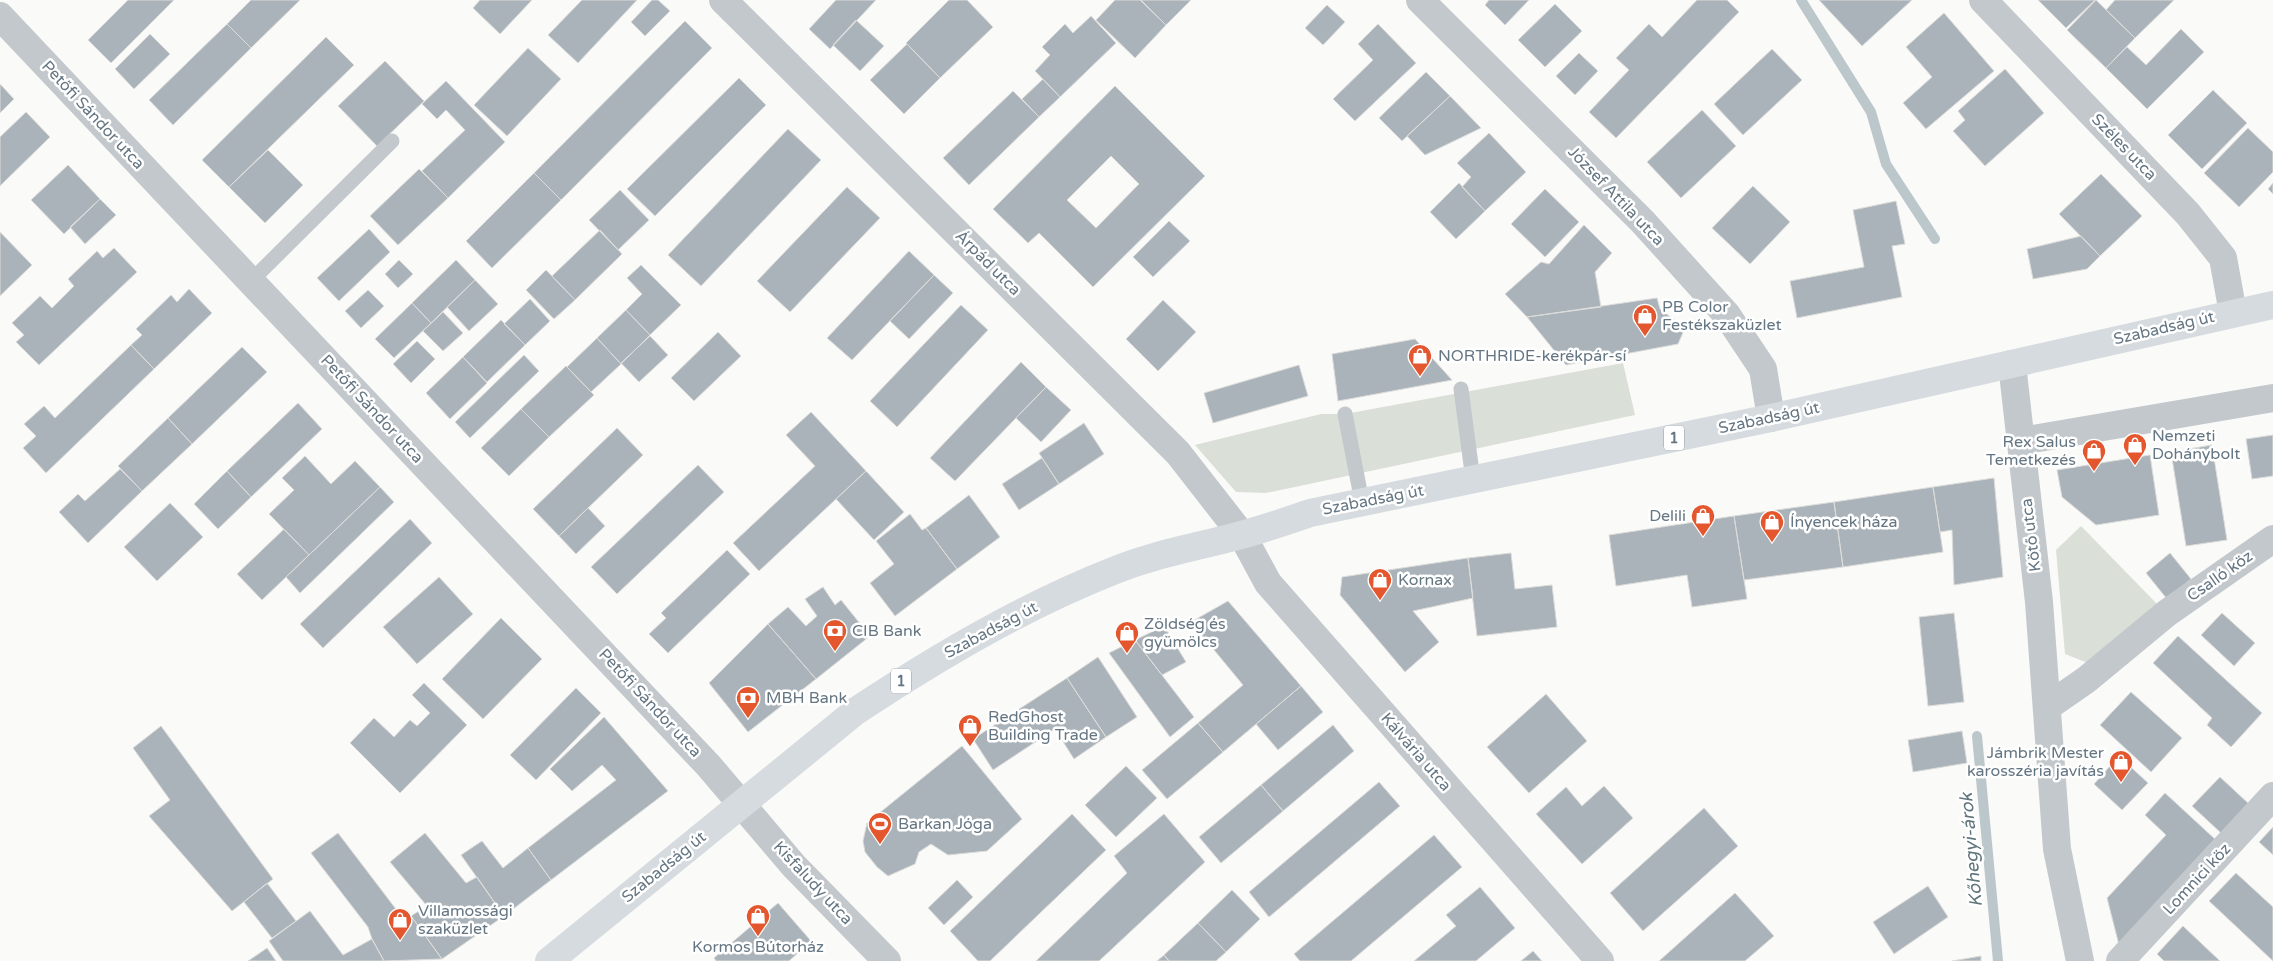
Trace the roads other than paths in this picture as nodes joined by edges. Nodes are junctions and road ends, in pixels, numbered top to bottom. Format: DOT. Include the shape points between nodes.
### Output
graph roads {
  1 [pos="723,0"];
  2 [pos="1420,0"];
  3 [pos="1983,0"];
  4 [pos="0,16"];
  5 [pos="392,141"];
  6 [pos="251,281"];
  7 [pos="2273,305"];
  8 [pos="2233,313"];
  9 [pos="2012,364"];
  10 [pos="1461,389"];
  11 [pos="2273,398"];
  12 [pos="1345,414"];
  13 [pos="1771,418"];
  14 [pos="2021,441"];
  15 [pos="1473,480"];
  16 [pos="1362,502"];
  17 [pos="1242,535"];
  18 [pos="2273,539"];
  19 [pos="2047,707"];
  20 [pos="2273,796"];
  21 [pos="741,804"];
  22 [pos="572,949"];
  23 [pos="550,961"];
  24 [pos="887,961"];
  25 [pos="1600,961"];
  26 [pos="2080,961"];
  27 [pos="2120,961"];
  1 -- 17 [label="street, Árpád utca" via="1178,453"];
  2 -- 13 [label="street, József Attila utca" via="1642,222 1727,315 1763,370"];
  3 -- 8 [label="street, Széles utca" via="2188,214 2223,258"];
  4 -- 6 [label="street, Petőfi Sándor utca"];
  5 -- 6 [label="lane"];
  6 -- 21 [label="street, Petőfi Sándor utca" via="701,757"];
  7 -- 8 [label="main road, Szabadság út / 1"];
  8 -- 9 [label="main road, Szabadság út / 1"];
  9 -- 13 [label="main road, Szabadság út / 1"];
  9 -- 14 [label="street, Kötő utca"];
  10 -- 15 [label="lane"];
  11 -- 14 [label="street"];
  12 -- 16 [label="lane"];
  13 -- 15 [label="main road, Szabadság út / 1"];
  14 -- 19 [label="street, Kötő utca"];
  15 -- 16 [label="main road, Szabadság út / 1"];
  16 -- 17 [label="main road, Szabadság út / 1" via="1310,513"];
  17 -- 21 [label="main road, Szabadság út / 1" via="1165,553 1114,570 1018,613 932,662 856,711"];
  17 -- 25 [label="street, Kálvária utca" via="1268,583"];
  18 -- 19 [label="street, Csalló köz" via="2167,613 2086,680"];
  19 -- 26 [label="street, Kötő utca" via="2057,850"];
  20 -- 27 [label="street, Lomnici köz"];
  21 -- 22 [label="main road, Szabadság út / 1"];
  21 -- 24 [label="street, Kisfaludy utca" via="794,866"];
  22 -- 23 [label="main road, Szabadság út / 1"];
}
